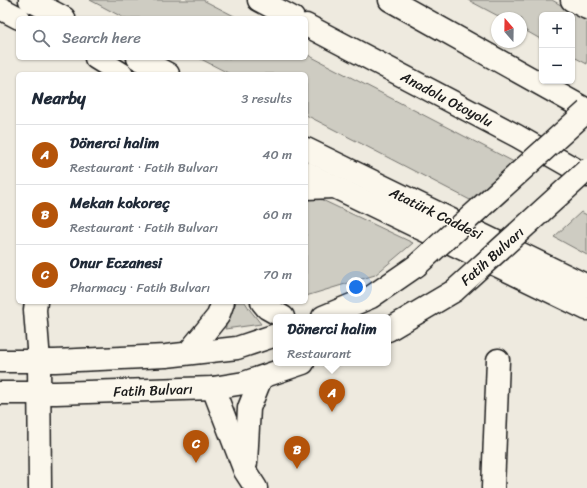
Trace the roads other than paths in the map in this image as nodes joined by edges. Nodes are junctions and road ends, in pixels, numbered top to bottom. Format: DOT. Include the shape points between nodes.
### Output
graph roads {
  1 [pos="30,0"];
  2 [pos="259,0"];
  3 [pos="390,0"];
  4 [pos="572,0"];
  5 [pos="0,8"];
  6 [pos="587,8"];
  7 [pos="16,16"];
  8 [pos="60,16"];
  9 [pos="289,16"];
  10 [pos="308,26"];
  11 [pos="142,60"];
  12 [pos="164,72"];
  13 [pos="587,110"];
  14 [pos="308,150"];
  15 [pos="587,170"];
  16 [pos="308,174"];
  17 [pos="587,176"];
  18 [pos="334,187"];
  19 [pos="308,188"];
  20 [pos="587,286"];
  21 [pos="36,304"];
  22 [pos="222,304"];
  23 [pos="264,304"];
  24 [pos="587,309"];
  25 [pos="278,314"];
  26 [pos="329,314"];
  27 [pos="391,328"];
  28 [pos="273,336"];
  29 [pos="188,354"];
  30 [pos="0,360"];
  31 [pos="498,360"];
  32 [pos="39,361"];
  33 [pos="295,366"];
  34 [pos="261,378"];
  35 [pos="213,388"];
  36 [pos="0,393"];
  37 [pos="39,393"];
  38 [pos="250,479"];
  39 [pos="40,488"];
  40 [pos="493,488"];
  1 -- 8 [label="main road"];
  2 -- 9 [label="main road"];
  3 -- 13 [label="main road"];
  4 -- 6 [label="main road"];
  5 -- 7 [label="main road"];
  10 -- 17 [label="main road, Anadolu Otoyolu" via="517,136"];
  11 -- 12 [label="main road"];
  13 -- 26 [label="main road, bridge" via="416,266 371,296"];
  14 -- 20 [label="main road, Atatürk Caddesi"];
  15 -- 27 [label="main road, Fatih Bulvarı, bridge" via="454,291"];
  16 -- 18 [label="main road, Atatürk Caddesi"];
  18 -- 19 [label="main road"];
  18 -- 24 [label="main road, Atatürk Caddesi"];
  21 -- 32 [label="main road"];
  22 -- 29 [label="main road" via="218,316"];
  23 -- 25 [label="main road"];
  28 -- 29 [label="main road" via="237,348"];
  29 -- 32 [label="main road"];
  30 -- 32 [label="main road"];
  31 -- 40 [label="main road"];
  32 -- 37 [label="main road"];
  33 -- 34 [label="main road, Fatih Bulvarı"];
  34 -- 35 [label="main road, Fatih Bulvarı"];
  34 -- 38 [label="main road" via="249,408"];
  35 -- 37 [label="main road, Fatih Bulvarı"];
  35 -- 38 [label="main road"];
  36 -- 37 [label="main road, Fatih Bulvarı"];
  37 -- 39 [label="main road"];
}
